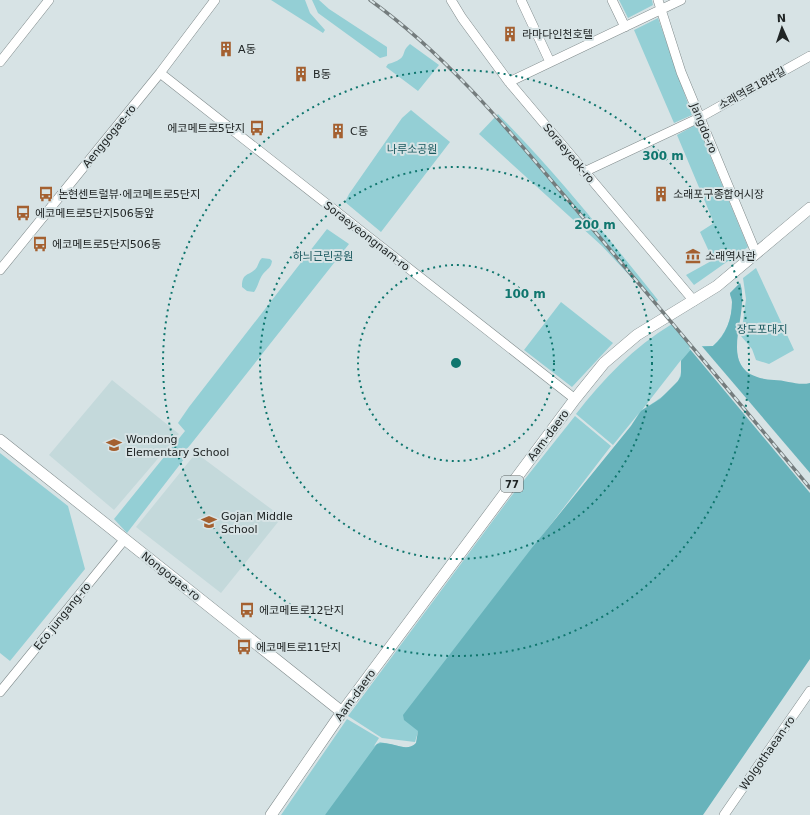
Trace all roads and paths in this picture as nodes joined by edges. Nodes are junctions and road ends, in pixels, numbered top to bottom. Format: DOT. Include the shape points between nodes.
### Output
graph roads {
  1 [pos="49,0"];
  2 [pos="215,0"];
  3 [pos="451,0"];
  4 [pos="521,0"];
  5 [pos="612,0"];
  6 [pos="658,0"];
  7 [pos="681,0"];
  8 [pos="661,10"];
  9 [pos="625,27"];
  10 [pos="810,56"];
  11 [pos="0,62"];
  12 [pos="550,62"];
  13 [pos="160,73"];
  14 [pos="509,82"];
  15 [pos="699,118"];
  16 [pos="584,172"];
  17 [pos="810,208"];
  18 [pos="756,254"];
  19 [pos="0,270"];
  20 [pos="694,301"];
  21 [pos="575,399"];
  22 [pos="0,440"];
  23 [pos="124,540"];
  24 [pos="810,691"];
  25 [pos="0,692"];
  26 [pos="342,712"];
  27 [pos="271,815"];
  28 [pos="724,815"];
  1 -- 11 [label="street"];
  2 -- 13 [label="street, Aenggogae-ro"];
  3 -- 14 [label="street, Soraeyeok-ro"];
  4 -- 12 [label="street"];
  5 -- 9 [label="street"];
  6 -- 8 [label="street, Jangdo-ro"];
  7 -- 8 [label="street"];
  8 -- 9 [label="street"];
  8 -- 15 [label="street, Jangdo-ro"];
  9 -- 12 [label="street"];
  10 -- 15 [label="street, 소래역로18번길"];
  12 -- 14 [label="street"];
  13 -- 19 [label="street, Aenggogae-ro"];
  13 -- 21 [label="street, Soraeyeongnam-ro"];
  14 -- 16 [label="street, Soraeyeok-ro"];
  15 -- 16 [label="street, 소래역로18번길"];
  15 -- 18 [label="street, Jangdo-ro"];
  16 -- 20 [label="street, Soraeyeok-ro"];
  17 -- 18 [label="main road, Aam-daero / 77"];
  18 -- 20 [label="main road, Aam-daero / 77"];
  20 -- 21 [label="main road, Aam-daero / 77" via="637,335 604,363"];
  21 -- 26 [label="main road, Aam-daero / 77"];
  22 -- 23 [label="main road, Nongogae-ro"];
  23 -- 25 [label="street, Eco jungang-ro"];
  23 -- 26 [label="main road, Nongogae-ro"];
  24 -- 28 [label="street, Wolgothaean-ro"];
  26 -- 27 [label="main road, Aam-daero / 77"];
}
